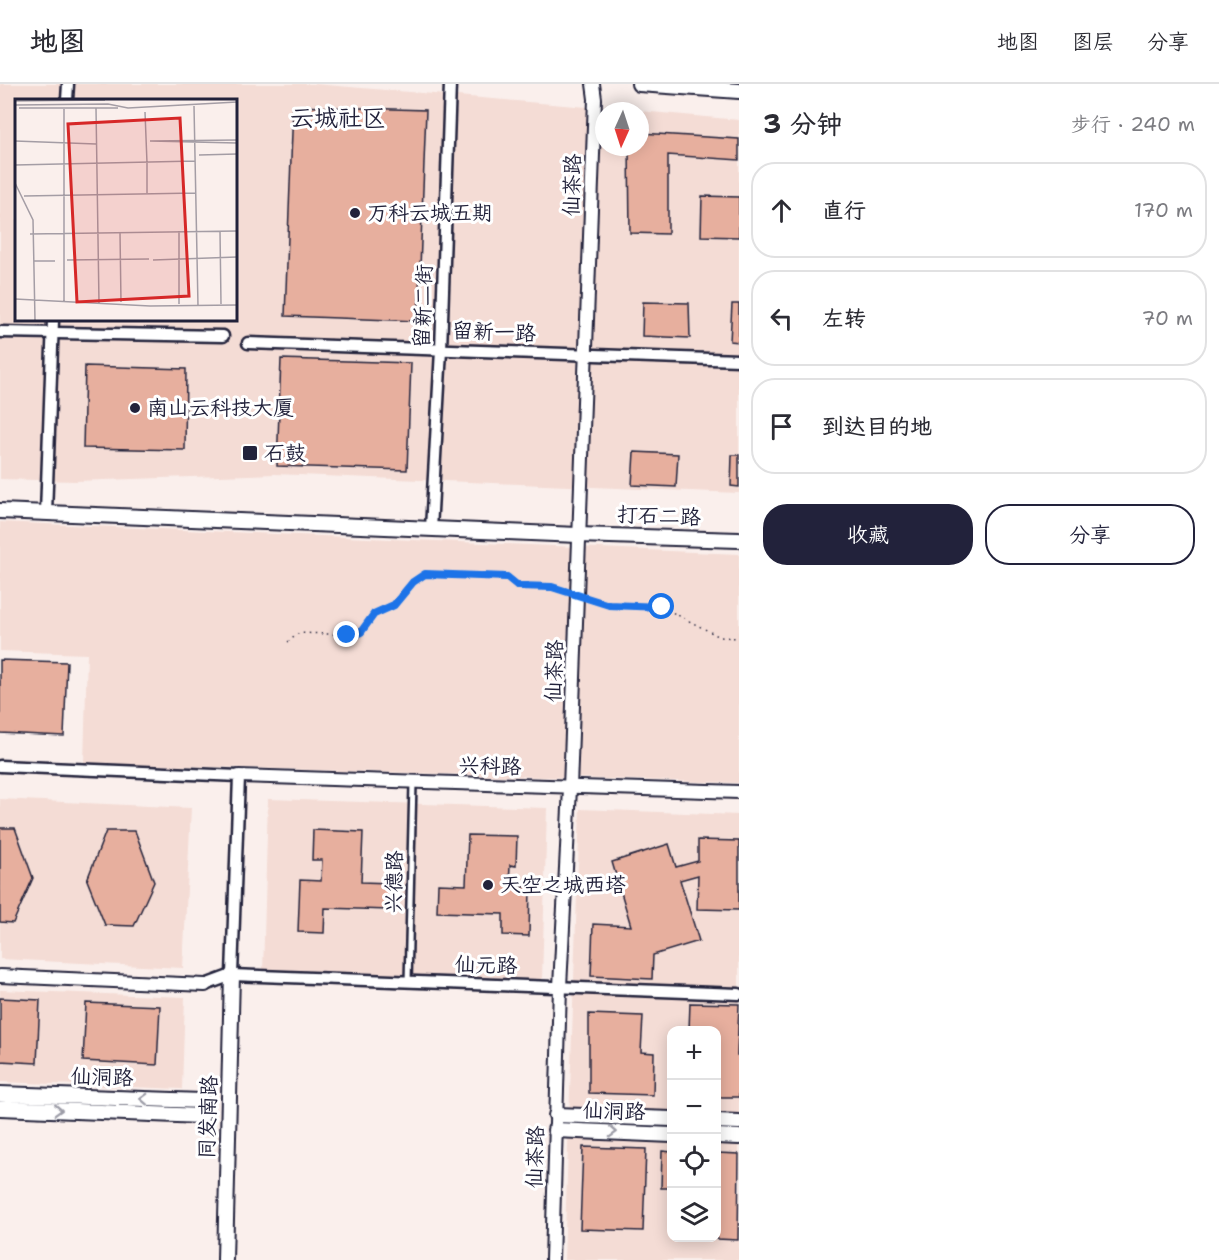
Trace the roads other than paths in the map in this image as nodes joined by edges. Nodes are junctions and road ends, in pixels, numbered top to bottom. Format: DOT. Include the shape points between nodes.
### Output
graph roads {
  1 [pos="68,84"];
  2 [pos="450,84"];
  3 [pos="593,84"];
  4 [pos="639,84"];
  5 [pos="739,91"];
  6 [pos="67,99"];
  7 [pos="53,321"];
  8 [pos="0,332"];
  9 [pos="53,332"];
  10 [pos="223,336"];
  11 [pos="248,344"];
  12 [pos="441,350"];
  13 [pos="584,355"];
  14 [pos="739,360"];
  15 [pos="0,511"];
  16 [pos="46,513"];
  17 [pos="431,529"];
  18 [pos="578,535"];
  19 [pos="739,540"];
  20 [pos="0,766"];
  21 [pos="239,776"];
  22 [pos="413,783"];
  23 [pos="570,788"];
  24 [pos="739,792"];
  25 [pos="232,975"];
  26 [pos="0,976"];
  27 [pos="408,982"];
  28 [pos="206,985"];
  29 [pos="560,987"];
  30 [pos="739,994"];
  31 [pos="0,1094"];
  32 [pos="0,1108"];
  33 [pos="556,1115"];
  34 [pos="667,1119"];
  35 [pos="721,1121"];
  36 [pos="739,1122"];
  37 [pos="555,1130"];
  38 [pos="667,1135"];
  39 [pos="721,1136"];
  40 [pos="739,1137"];
  41 [pos="225,1260"];
  42 [pos="552,1260"];
  1 -- 6 [label="street"];
  2 -- 12 [label="street, 留新二街"];
  3 -- 13 [label="street, 仙茶路"];
  4 -- 5 [label="main road"];
  7 -- 9 [label="street"];
  8 -- 9 [label="street"];
  9 -- 10 [label="street"];
  9 -- 16 [label="street"];
  11 -- 12 [label="street, 留新一路"];
  12 -- 13 [label="street, 留新一路"];
  12 -- 17 [label="street, 留新二街"];
  13 -- 14 [label="street, 留新一路"];
  13 -- 18 [label="street, 仙茶路"];
  15 -- 16 [label="main road, 打石二路"];
  16 -- 17 [label="main road, 打石二路"];
  17 -- 18 [label="main road, 打石二路"];
  18 -- 19 [label="main road, 打石二路"];
  18 -- 23 [label="street, 仙茶路"];
  20 -- 21 [label="street"];
  21 -- 22 [label="street, 兴科路"];
  21 -- 25 [label="street"];
  22 -- 23 [label="street, 兴科路"];
  22 -- 27 [label="lane, 兴德路"];
  23 -- 24 [label="street, 兴科路"];
  23 -- 29 [label="street, 仙茶路"];
  25 -- 27 [label="street, 仙元路"];
  25 -- 28 [label="street"];
  25 -- 41 [label="main road, 同发南路"];
  26 -- 28 [label="street"];
  27 -- 29 [label="street, 仙元路"];
  29 -- 30 [label="street, 仙元路"];
  29 -- 33 [label="street, 仙茶路"];
  32 -- 31 [label="main road, 仙洞路, one-way" via="202,1116 202,1101"];
  33 -- 34 [label="main road, 仙洞路"];
  33 -- 37 [label="street, 仙茶路"];
  35 -- 36 [label="main road"];
  37 -- 38 [label="main road, 仙洞路, one-way"];
  37 -- 42 [label="street, 仙茶路"];
  39 -- 40 [label="main road"];
}
